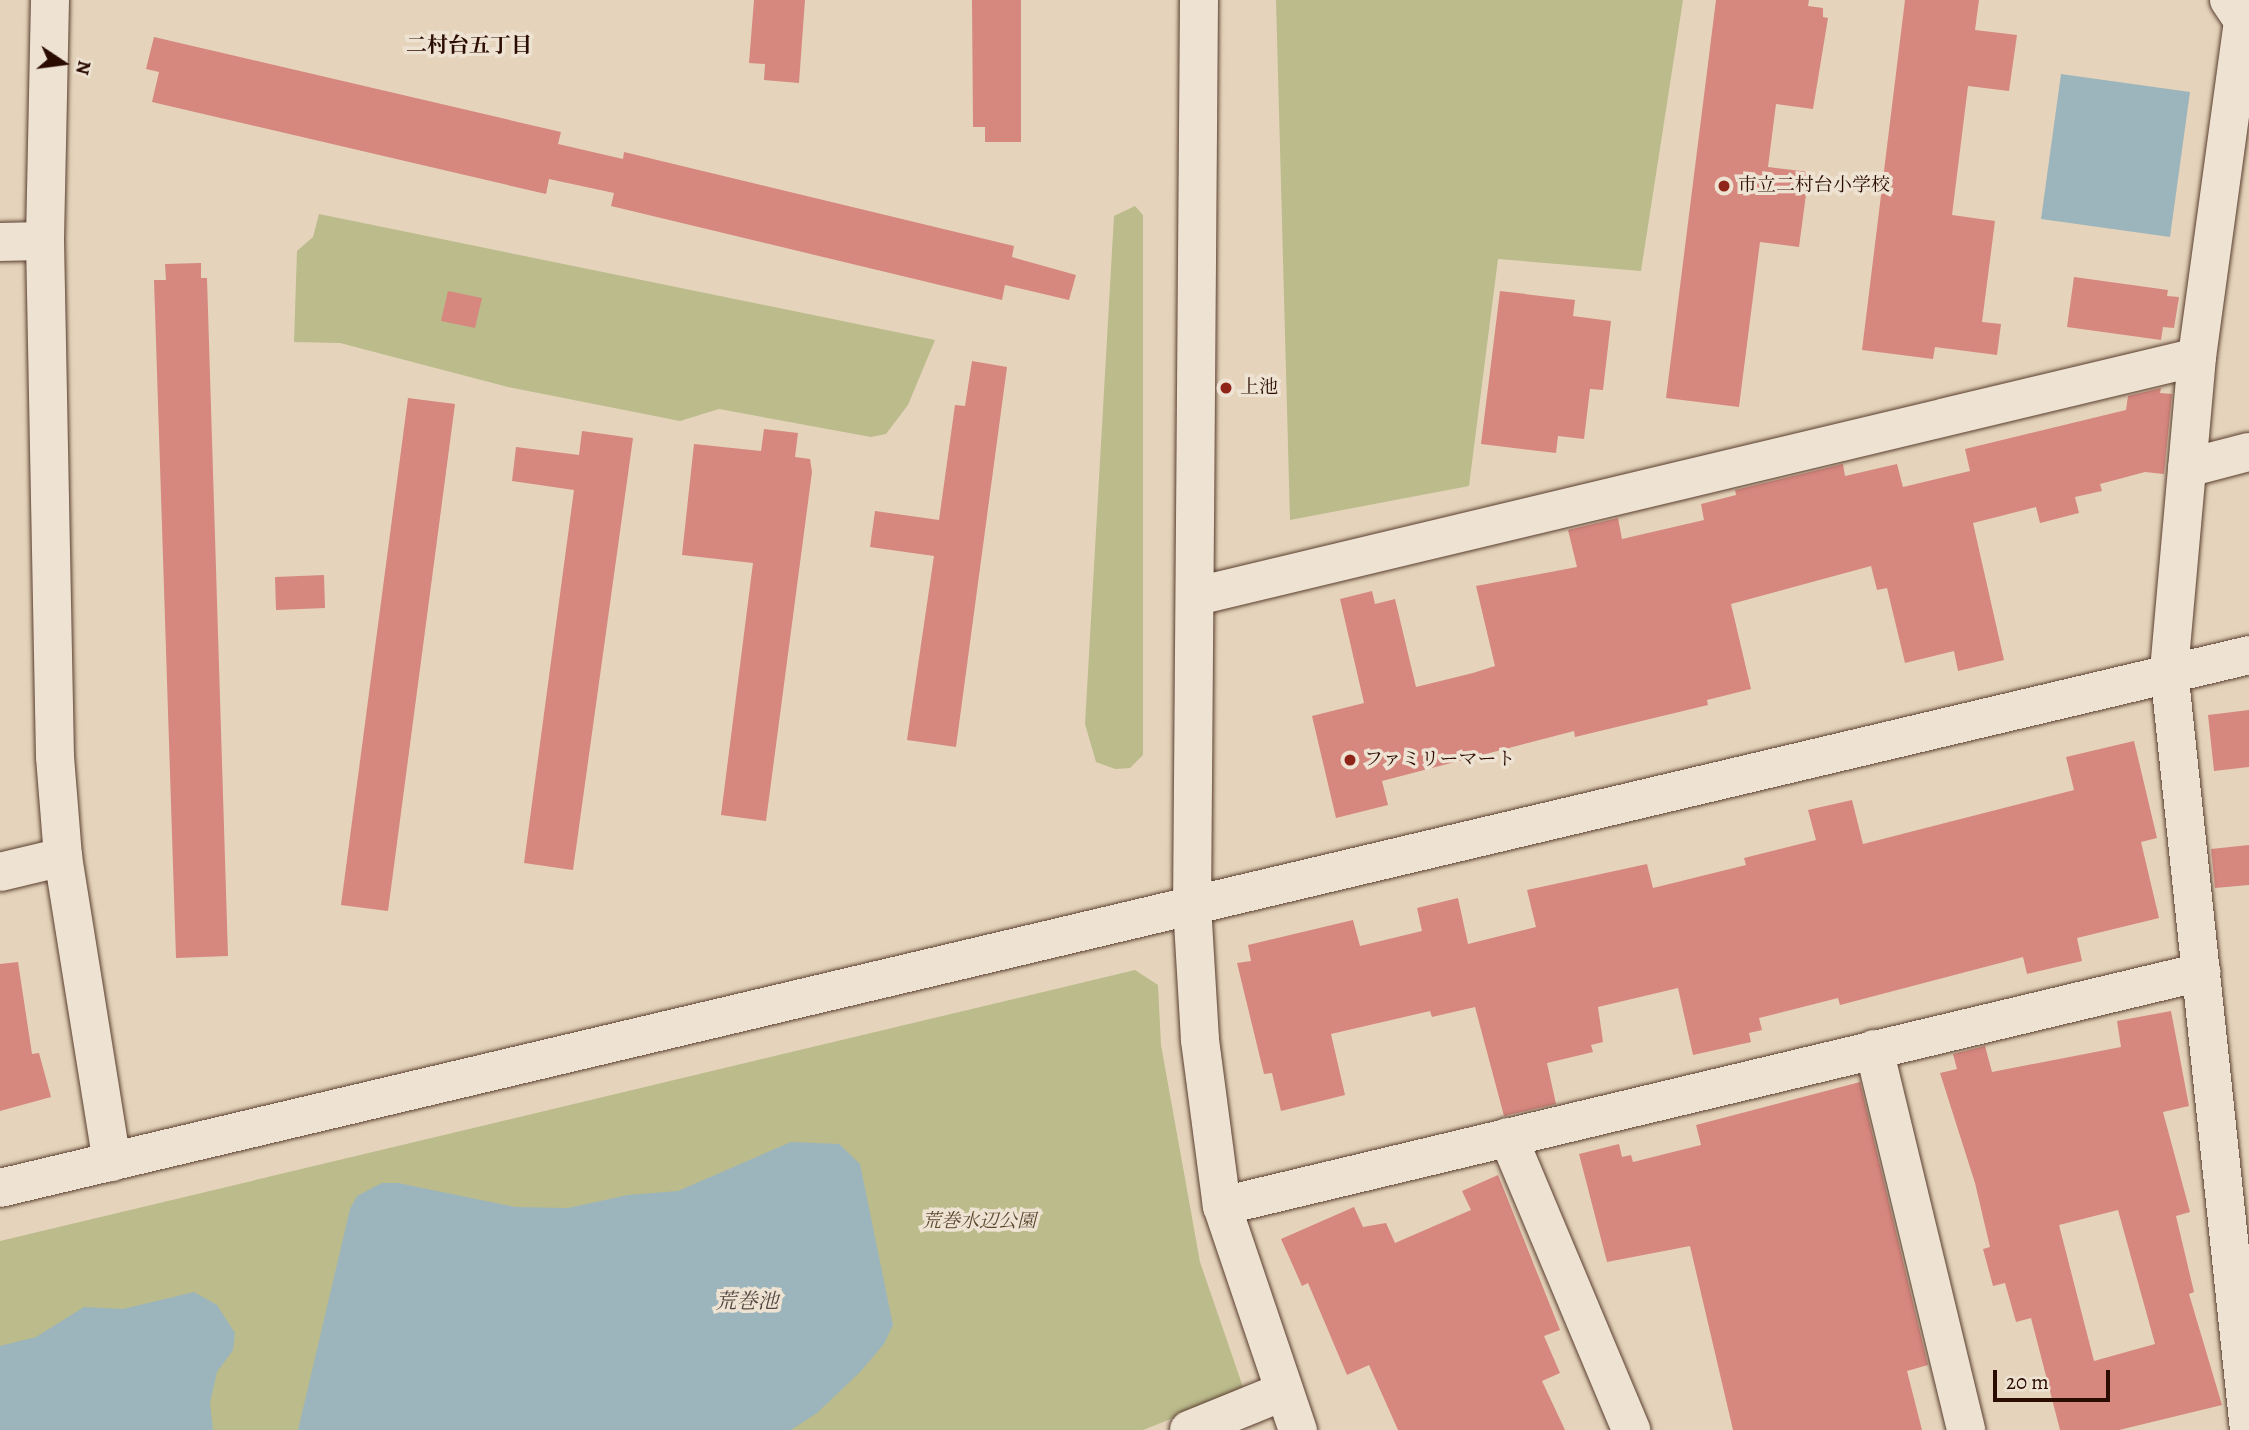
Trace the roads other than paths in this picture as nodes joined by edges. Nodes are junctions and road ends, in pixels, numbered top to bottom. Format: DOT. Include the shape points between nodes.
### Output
graph roads {
  1 [pos="50,0"];
  2 [pos="1199,0"];
  3 [pos="2240,12"];
  4 [pos="2236,172"];
  5 [pos="45,241"];
  6 [pos="0,242"];
  7 [pos="2197,357"];
  8 [pos="2249,452"];
  9 [pos="2187,468"];
  10 [pos="1197,596"];
  11 [pos="2249,655"];
  12 [pos="2169,670"];
  13 [pos="63,857"];
  14 [pos="0,872"];
  15 [pos="1192,905"];
  16 [pos="2201,972"];
  17 [pos="1874,1049"];
  18 [pos="1508,1137"];
  19 [pos="112,1162"];
  20 [pos="0,1188"];
  21 [pos="1222,1206"];
  22 [pos="1282,1392"];
  23 [pos="1189,1430"];
  24 [pos="1298,1430"];
  25 [pos="1631,1430"];
  26 [pos="1966,1430"];
  27 [pos="2249,1430"];
  1 -- 5 [label="street"];
  2 -- 10 [label="street"];
  3 -- 4 [label="street"];
  4 -- 7 [label="street"];
  5 -- 6 [label="street"];
  5 -- 13 [label="street" via="55,757"];
  7 -- 9 [label="street"];
  7 -- 10 [label="street"];
  8 -- 9 [label="street"];
  9 -- 12 [label="street"];
  10 -- 15 [label="street"];
  11 -- 12 [label="street"];
  12 -- 15 [label="street"];
  12 -- 16 [label="street"];
  13 -- 14 [label="street"];
  13 -- 19 [label="street"];
  15 -- 19 [label="street"];
  15 -- 21 [label="street" via="1200,1040"];
  16 -- 17 [label="street"];
  16 -- 27 [label="street"];
  17 -- 18 [label="street"];
  17 -- 26 [label="street"];
  18 -- 21 [label="street"];
  18 -- 25 [label="street"];
  19 -- 20 [label="street"];
  21 -- 22 [label="street"];
  22 -- 23 [label="street"];
  22 -- 24 [label="street"];
}
